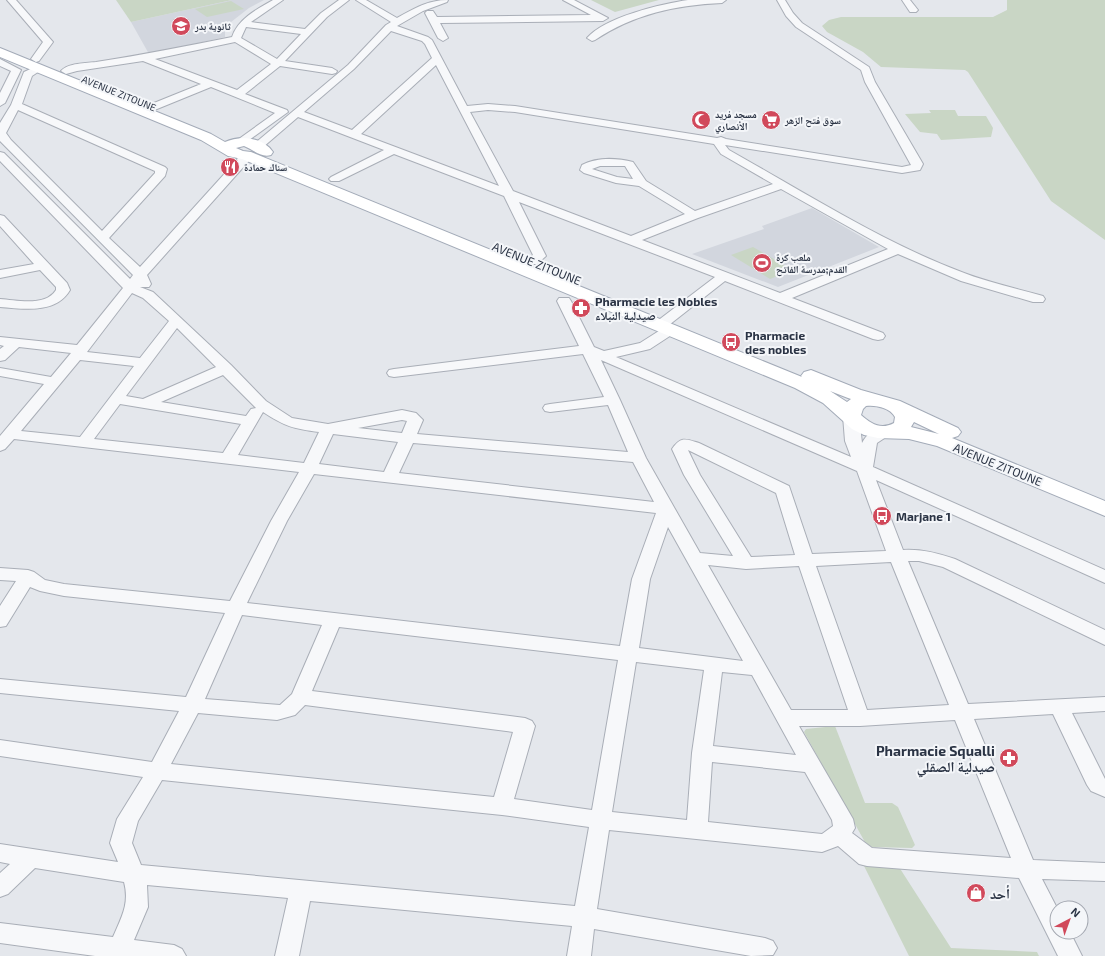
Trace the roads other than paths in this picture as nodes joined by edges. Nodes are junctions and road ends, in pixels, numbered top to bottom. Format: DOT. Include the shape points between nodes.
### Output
graph roads {
  1 [pos="11,0"];
  2 [pos="279,0"];
  3 [pos="345,0"];
  4 [pos="360,0"];
  5 [pos="427,0"];
  6 [pos="444,0"];
  7 [pos="566,0"];
  8 [pos="722,0"];
  9 [pos="781,0"];
  10 [pos="906,0"];
  11 [pos="678,2"];
  12 [pos="420,9"];
  13 [pos="913,10"];
  14 [pos="602,18"];
  15 [pos="434,20"];
  16 [pos="391,22"];
  17 [pos="244,24"];
  18 [pos="614,24"];
  19 [pos="373,30"];
  20 [pos="307,32"];
  21 [pos="365,38"];
  22 [pos="443,38"];
  23 [pos="592,38"];
  24 [pos="236,39"];
  25 [pos="0,44"];
  26 [pos="0,52"];
  27 [pos="144,58"];
  28 [pos="437,59"];
  29 [pos="0,62"];
  30 [pos="38,63"];
  31 [pos="278,63"];
  32 [pos="66,71"];
  33 [pos="332,71"];
  34 [pos="210,84"];
  35 [pos="4,88"];
  36 [pos="237,95"];
  37 [pos="0,103"];
  38 [pos="16,105"];
  39 [pos="153,107"];
  40 [pos="463,109"];
  41 [pos="290,113"];
  42 [pos="353,135"];
  43 [pos="721,140"];
  44 [pos="246,147"];
  45 [pos="393,150"];
  46 [pos="0,155"];
  47 [pos="335,179"];
  48 [pos="642,183"];
  49 [pos="783,185"];
  50 [pos="510,194"];
  51 [pos="694,215"];
  52 [pos="0,219"];
  53 [pos="104,237"];
  54 [pos="631,240"];
  55 [pos="898,249"];
  56 [pos="532,261"];
  57 [pos="43,266"];
  58 [pos="0,274"];
  59 [pos="140,275"];
  60 [pos="724,276"];
  61 [pos="130,288"];
  62 [pos="148,295"];
  63 [pos="781,298"];
  64 [pos="1038,299"];
  65 [pos="0,302"];
  66 [pos="564,302"];
  67 [pos="176,320"];
  68 [pos="668,324"];
  69 [pos="878,336"];
  70 [pos="0,341"];
  71 [pos="15,343"];
  72 [pos="586,349"];
  73 [pos="79,353"];
  74 [pos="602,356"];
  75 [pos="0,357"];
  76 [pos="143,363"];
  77 [pos="226,368"];
  78 [pos="0,372"];
  79 [pos="394,373"];
  80 [pos="55,382"];
  81 [pos="117,399"];
  82 [pos="613,400"];
  83 [pos="146,404"];
  84 [pos="261,404"];
  85 [pos="890,404"];
  86 [pos="550,408"];
  87 [pos="850,416"];
  88 [pos="251,421"];
  89 [pos="328,429"];
  90 [pos="886,432"];
  91 [pos="11,434"];
  92 [pos="407,438"];
  93 [pos="84,442"];
  94 [pos="0,446"];
  95 [pos="638,458"];
  96 [pos="228,459"];
  97 [pos="309,468"];
  98 [pos="865,469"];
  99 [pos="389,477"];
  100 [pos="1105,494"];
  101 [pos="1105,508"];
  102 [pos="666,509"];
  103 [pos="897,556"];
  104 [pos="695,558"];
  105 [pos="805,560"];
  106 [pos="746,563"];
  107 [pos="0,574"];
  108 [pos="28,576"];
  109 [pos="1105,577"];
  110 [pos="236,608"];
  111 [pos="333,620"];
  112 [pos="0,621"];
  113 [pos="1105,638"];
  114 [pos="629,653"];
  115 [pos="714,665"];
  116 [pos="756,669"];
  117 [pos="0,686"];
  118 [pos="300,697"];
  119 [pos="1105,704"];
  120 [pos="192,705"];
  121 [pos="1059,707"];
  122 [pos="961,712"];
  123 [pos="786,718"];
  124 [pos="860,718"];
  125 [pos="0,748"];
  126 [pos="702,753"];
  127 [pos="811,765"];
  128 [pos="157,771"];
  129 [pos="1105,789"];
  130 [pos="502,806"];
  131 [pos="601,820"];
  132 [pos="697,830"];
  133 [pos="839,835"];
  134 [pos="0,853"];
  135 [pos="32,857"];
  136 [pos="1026,869"];
  137 [pos="1105,872"];
  138 [pos="133,874"];
  139 [pos="0,887"];
  140 [pos="301,891"];
  141 [pos="1049,914"];
  142 [pos="584,918"];
  143 [pos="0,933"];
  144 [pos="1062,940"];
  145 [pos="765,948"];
  146 [pos="117,952"];
  147 [pos="174,956"];
  148 [pos="287,956"];
  149 [pos="579,956"];
  150 [pos="1070,956"];
  1 -- 30 [label="street" via="48,42"];
  2 -- 17 [label="street"];
  3 -- 20 [label="street" via="324,15"];
  4 -- 16 [label="street"];
  5 -- 16 [label="street"];
  6 -- 12 [label="street"];
  7 -- 14 [label="street"];
  8 -- 11 [label="street"];
  9 -- 43 [label="street" via="799,25 866,69 870,82 917,166 911,170 902,170"];
  10 -- 13 [label="street"];
  11 -- 18 [label="street"];
  12 -- 15 [label="street" via="432,14"];
  12 -- 16 [label="street"];
  14 -- 15 [label="street"];
  14 -- 18 [label="street"];
  15 -- 22 [label="street"];
  16 -- 19 [label="street"];
  16 -- 28 [label="street" via="425,39"];
  16 -- 41 [label="street" via="351,67"];
  17 -- 20 [label="street"];
  17 -- 24 [label="street" via="237,31"];
  18 -- 23 [label="street"];
  20 -- 31 [label="street"];
  21 -- 33 [label="street"];
  24 -- 27 [label="street"];
  24 -- 31 [label="street"];
  25 -- 30 [label="main road, AVENUE ZITOUNE"];
  26 -- 30 [label="main road, AVENUE ZITOUNE"];
  27 -- 32 [label="street"];
  27 -- 34 [label="street"];
  28 -- 40 [label="street"];
  28 -- 42 [label="street"];
  29 -- 35 [label="street" via="16,70"];
  30 -- 32 [label="main road, AVENUE ZITOUNE"];
  30 -- 38 [label="street" via="28,74"];
  30 -- 44 [label="main road, AVENUE ZITOUNE" via="206,137"];
  31 -- 33 [label="street"];
  31 -- 36 [label="street"];
  32 -- 39 [label="main road, AVENUE ZITOUNE"];
  33 -- 41 [label="street"];
  34 -- 36 [label="street"];
  34 -- 39 [label="street"];
  35 -- 37 [label="street"];
  36 -- 41 [label="street"];
  38 -- 53 [label="street" via="2,129 4,139"];
  38 -- 53 [label="street" via="161,169 161,174"];
  39 -- 44 [label="main road, AVENUE ZITOUNE"];
  40 -- 43 [label="street" via="515,109"];
  40 -- 50 [label="street"];
  41 -- 42 [label="street"];
  41 -- 44 [label="street"];
  41 -- 44 [label="street"];
  42 -- 45 [label="street"];
  43 -- 49 [label="street" via="719,145 725,152"];
  44 -- 47 [label="main road, AVENUE ZITOUNE"];
  44 -- 59 [label="street" via="243,161"];
  44 -- 68 [label="main road, AVENUE ZITOUNE"];
  45 -- 47 [label="street"];
  45 -- 50 [label="street"];
  46 -- 61 [label="street"];
  47 -- 56 [label="main road, AVENUE ZITOUNE"];
  48 -- 51 [label="street"];
  49 -- 51 [label="street"];
  49 -- 55 [label="street"];
  50 -- 54 [label="street"];
  50 -- 56 [label="street" via="540,256"];
  51 -- 54 [label="street"];
  52 -- 57 [label="street"];
  53 -- 59 [label="street"];
  54 -- 60 [label="street"];
  55 -- 63 [label="street"];
  55 -- 64 [label="street" via="944,270"];
  56 -- 68 [label="main road, AVENUE ZITOUNE"];
  57 -- 58 [label="street"];
  57 -- 65 [label="street" via="62,286 63,290 59,296 38,304"];
  59 -- 61 [label="street"];
  59 -- 62 [label="street"];
  60 -- 63 [label="street"];
  60 -- 68 [label="street"];
  61 -- 62 [label="street"];
  61 -- 73 [label="street"];
  62 -- 67 [label="street"];
  63 -- 69 [label="street"];
  66 -- 72 [label="street"];
  67 -- 76 [label="street"];
  67 -- 77 [label="street"];
  68 -- 74 [label="street" via="644,346"];
  68 -- 85 [label="main road, AVENUE ZITOUNE" via="855,394"];
  68 -- 87 [label="main road, AVENUE ZITOUNE" via="823,393"];
  70 -- 71 [label="street"];
  71 -- 73 [label="street"];
  71 -- 75 [label="street"];
  72 -- 74 [label="street"];
  72 -- 79 [label="street"];
  72 -- 82 [label="street"];
  73 -- 76 [label="street"];
  73 -- 80 [label="street"];
  74 -- 98 [label="street"];
  76 -- 81 [label="street"];
  77 -- 83 [label="street"];
  77 -- 84 [label="street"];
  78 -- 80 [label="street"];
  80 -- 91 [label="street"];
  81 -- 83 [label="street"];
  81 -- 93 [label="street"];
  82 -- 86 [label="street"];
  82 -- 95 [label="street"];
  83 -- 88 [label="street"];
  84 -- 88 [label="street"];
  84 -- 89 [label="street" via="287,421"];
  85 -- 87 [label="main road" via="873,400 858,403 853,406"];
  85 -- 90 [label="main road" via="903,412 905,422 902,426"];
  85 -- 100 [label="main road, AVENUE ZITOUNE" via="953,433"];
  87 -- 90 [label="main road, AVENUE ZITOUNE" via="859,426"];
  87 -- 98 [label="street" via="853,441"];
  88 -- 96 [label="street"];
  89 -- 92 [label="street"];
  89 -- 92 [label="street" via="407,415 415,420"];
  89 -- 97 [label="street"];
  90 -- 98 [label="street" via="871,439 868,444"];
  90 -- 101 [label="main road, AVENUE ZITOUNE" via="920,434 944,442"];
  91 -- 93 [label="street"];
  91 -- 94 [label="street"];
  92 -- 95 [label="street"];
  92 -- 99 [label="street"];
  93 -- 96 [label="street"];
  95 -- 102 [label="street"];
  96 -- 97 [label="street"];
  97 -- 99 [label="street"];
  97 -- 110 [label="street" via="279,521"];
  98 -- 103 [label="street"];
  98 -- 109 [label="street"];
  99 -- 102 [label="street"];
  102 -- 104 [label="street"];
  102 -- 114 [label="street" via="641,579"];
  103 -- 105 [label="street"];
  103 -- 113 [label="street" via="919,555 949,562"];
  103 -- 122 [label="street"];
  104 -- 106 [label="street"];
  104 -- 116 [label="street"];
  105 -- 106 [label="street"];
  105 -- 106 [label="street" via="783,490 694,446 684,444 680,449 692,475"];
  105 -- 124 [label="street"];
  107 -- 108 [label="street"];
  108 -- 110 [label="street" via="40,585 57,589"];
  108 -- 112 [label="street"];
  110 -- 111 [label="street"];
  110 -- 120 [label="street"];
  111 -- 114 [label="street"];
  111 -- 118 [label="street"];
  114 -- 115 [label="street"];
  114 -- 131 [label="street"];
  115 -- 116 [label="street"];
  115 -- 126 [label="street"];
  116 -- 123 [label="street"];
  117 -- 120 [label="street"];
  118 -- 120 [label="street" via="287,711 277,713"];
  118 -- 130 [label="street" via="525,726"];
  119 -- 121 [label="street"];
  120 -- 128 [label="street"];
  121 -- 122 [label="street"];
  121 -- 129 [label="street" via="1094,779"];
  122 -- 124 [label="street"];
  122 -- 136 [label="street"];
  123 -- 124 [label="street"];
  123 -- 127 [label="street"];
  125 -- 128 [label="street"];
  126 -- 127 [label="street"];
  126 -- 132 [label="street"];
  127 -- 133 [label="street" via="842,820 844,828"];
  128 -- 130 [label="street"];
  128 -- 138 [label="street" via="128,819 121,843"];
  130 -- 131 [label="street"];
  131 -- 132 [label="street"];
  131 -- 142 [label="street"];
  132 -- 133 [label="street" via="822,843 832,841"];
  133 -- 136 [label="street" via="867,857"];
  134 -- 135 [label="street"];
  135 -- 138 [label="street"];
  135 -- 139 [label="street"];
  136 -- 137 [label="street"];
  136 -- 141 [label="street"];
  138 -- 140 [label="street"];
  138 -- 146 [label="street" via="137,889 137,907"];
  140 -- 142 [label="street"];
  140 -- 148 [label="street"];
  142 -- 145 [label="street"];
  142 -- 149 [label="street"];
  143 -- 146 [label="street"];
  144 -- 150 [label="street"];
  146 -- 147 [label="street"];
}
